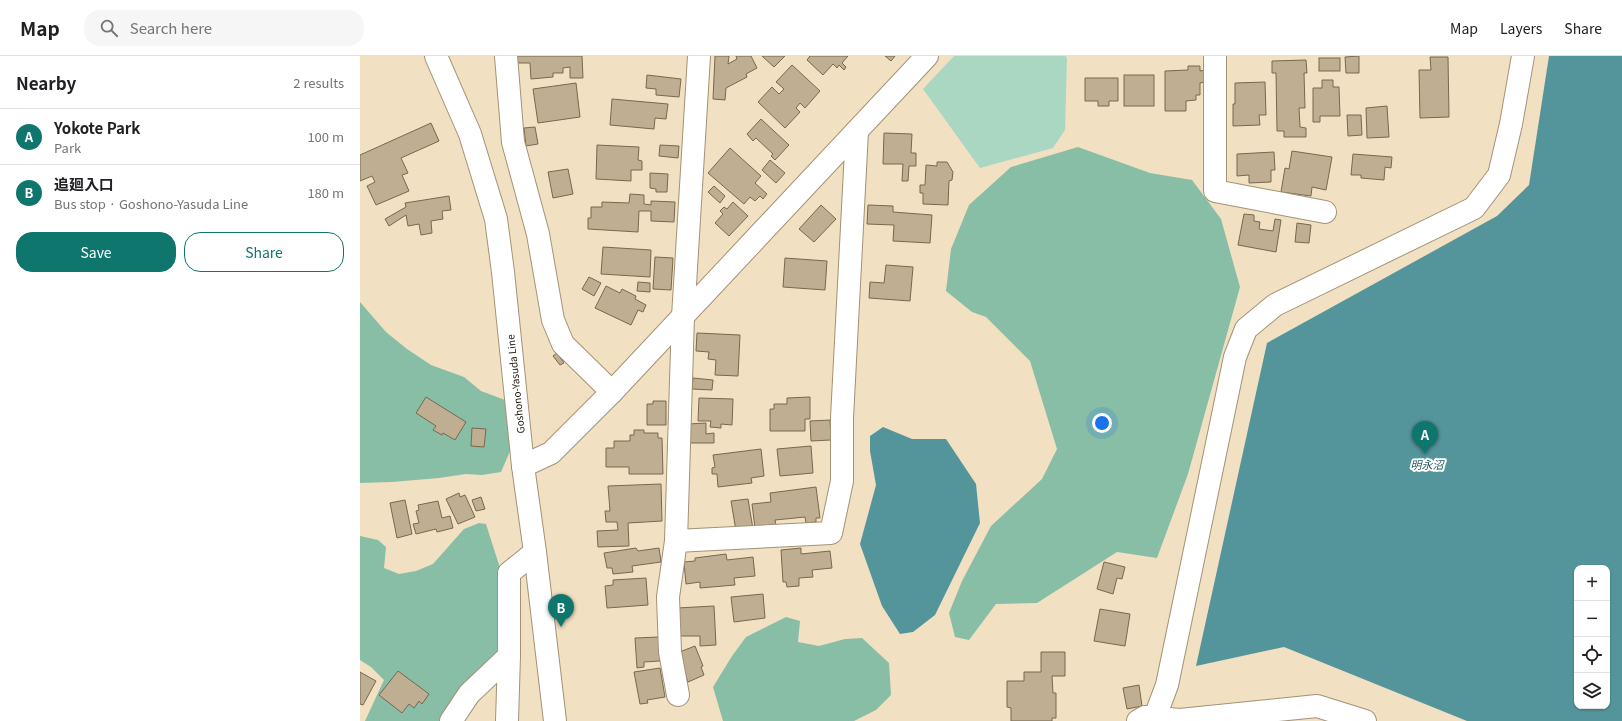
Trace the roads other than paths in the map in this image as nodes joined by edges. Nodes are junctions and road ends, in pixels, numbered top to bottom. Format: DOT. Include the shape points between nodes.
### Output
graph roads {
  1 [pos="436,56"];
  2 [pos="506,56"];
  3 [pos="699,56"];
  4 [pos="927,56"];
  5 [pos="1215,56"];
  6 [pos="1523,56"];
  7 [pos="857,130"];
  8 [pos="1325,212"];
  9 [pos="683,317"];
  10 [pos="612,392"];
  11 [pos="523,466"];
  12 [pos="676,541"];
  13 [pos="535,552"];
  14 [pos="509,656"];
  15 [pos="678,695"];
  16 [pos="1147,719"];
  17 [pos="451,721"];
  18 [pos="507,721"];
  19 [pos="555,721"];
  20 [pos="1365,721"];
  1 -- 11 [label="street, Goshono-Yasuda Line" via="470,134 496,219"];
  2 -- 10 [label="street" via="513,142 538,234 553,320 563,344"];
  3 -- 9 [label="street"];
  4 -- 7 [label="street"];
  5 -- 8 [label="street" via="1215,191"];
  6 -- 16 [label="street" via="1499,175 1474,208 1275,305 1246,329 1235,357 1167,685"];
  7 -- 9 [label="street"];
  7 -- 12 [label="street" via="842,418 842,481 830,533"];
  9 -- 10 [label="street"];
  9 -- 12 [label="street"];
  10 -- 11 [label="street" via="551,453"];
  11 -- 13 [label="street, Goshono-Yasuda Line"];
  12 -- 15 [label="street" via="668,597 670,652"];
  13 -- 14 [label="street" via="509,573"];
  13 -- 19 [label="street, Goshono-Yasuda Line"];
  14 -- 17 [label="street" via="469,694"];
  14 -- 18 [label="street"];
  16 -- 20 [label="street" via="1180,720 1317,706"];
}
